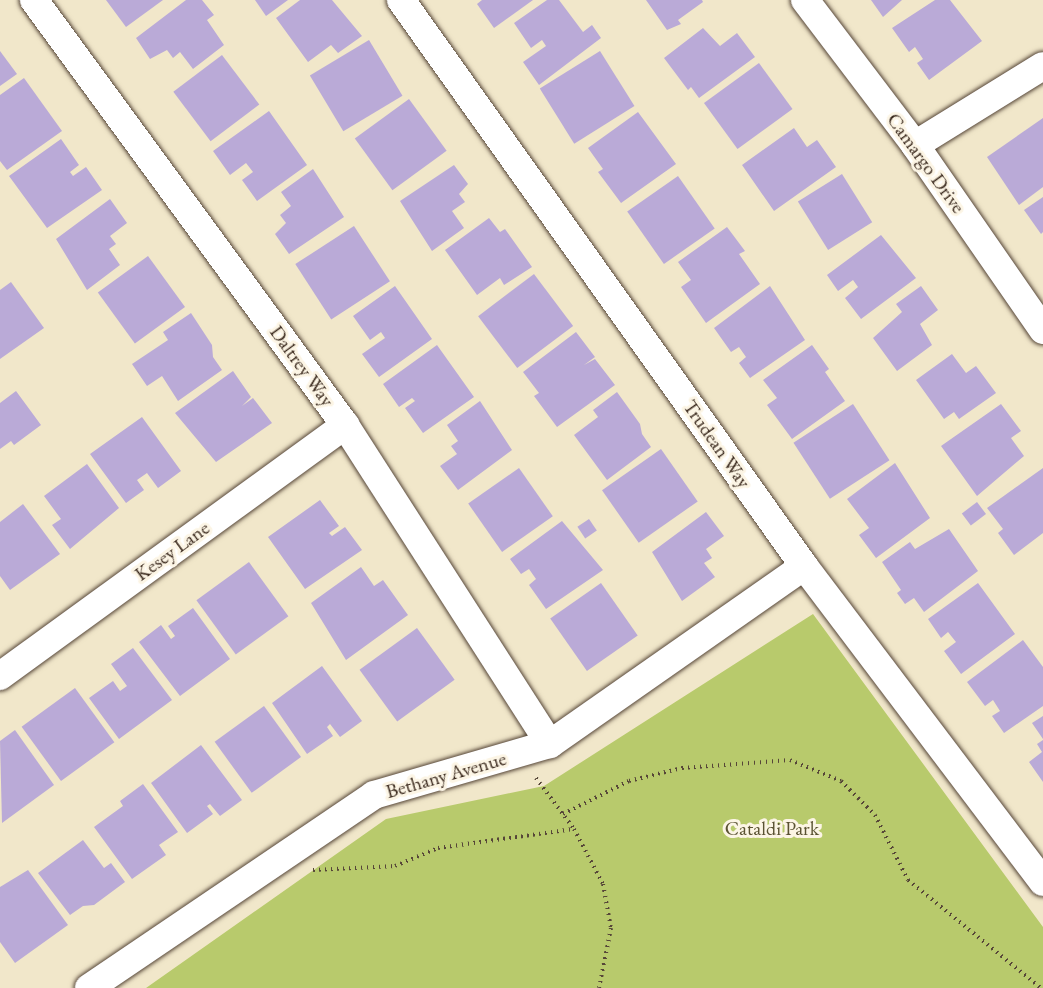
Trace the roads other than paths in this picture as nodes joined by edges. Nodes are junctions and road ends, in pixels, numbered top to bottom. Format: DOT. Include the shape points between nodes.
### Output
graph roads {
  1 [pos="34,0"];
  2 [pos="401,0"];
  3 [pos="805,0"];
  4 [pos="1043,66"];
  5 [pos="915,145"];
  6 [pos="1043,330"];
  7 [pos="345,425"];
  8 [pos="804,566"];
  9 [pos="0,676"];
  10 [pos="550,744"];
  11 [pos="1043,882"];
  12 [pos="89,988"];
  1 -- 7 [label="street, Daltrey Way"];
  2 -- 8 [label="street, Trudean Way"];
  3 -- 5 [label="street, Camargo Drive"];
  4 -- 5 [label="street"];
  5 -- 6 [label="street, Camargo Drive"];
  7 -- 9 [label="street, Kesey Lane"];
  7 -- 10 [label="street, Daltrey Way"];
  8 -- 10 [label="street, Bethany Avenue"];
  8 -- 11 [label="street, Trudean Way"];
  10 -- 12 [label="street, Bethany Avenue" via="374,795"];
}
